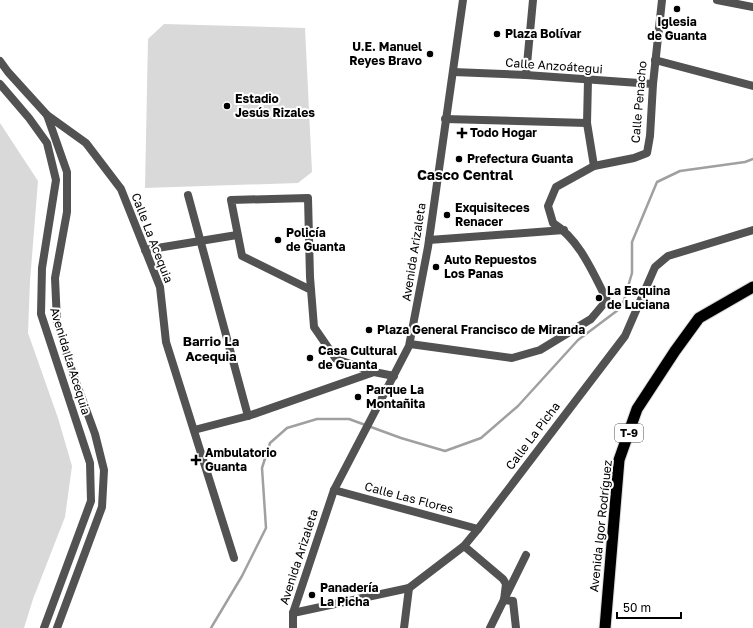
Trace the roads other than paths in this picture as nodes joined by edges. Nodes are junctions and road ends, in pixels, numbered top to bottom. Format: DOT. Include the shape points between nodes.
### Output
graph roads {
  1 [pos="462,0"];
  2 [pos="533,0"];
  3 [pos="662,0"];
  4 [pos="717,0"];
  5 [pos="753,7"];
  6 [pos="655,60"];
  7 [pos="0,61"];
  8 [pos="453,72"];
  9 [pos="526,75"];
  10 [pos="588,80"];
  11 [pos="0,84"];
  12 [pos="653,84"];
  13 [pos="753,86"];
  14 [pos="47,115"];
  15 [pos="445,119"];
  16 [pos="587,123"];
  17 [pos="594,166"];
  18 [pos="188,195"];
  19 [pos="564,230"];
  20 [pos="753,230"];
  21 [pos="237,235"];
  22 [pos="429,240"];
  23 [pos="201,241"];
  24 [pos="145,250"];
  25 [pos="753,287"];
  26 [pos="311,290"];
  27 [pos="410,344"];
  28 [pos="374,372"];
  29 [pos="394,376"];
  30 [pos="248,416"];
  31 [pos="194,430"];
  32 [pos="334,490"];
  33 [pos="478,529"];
  34 [pos="464,546"];
  35 [pos="526,555"];
  36 [pos="234,558"];
  37 [pos="409,588"];
  38 [pos="504,600"];
  39 [pos="293,613"];
  40 [pos="44,628"];
  41 [pos="57,628"];
  42 [pos="293,628"];
  43 [pos="404,628"];
  44 [pos="490,628"];
  45 [pos="516,628"];
  46 [pos="604,628"];
  1 -- 8 [label="street, Avenida Arizaleta"];
  2 -- 9 [label="street"];
  3 -- 6 [label="street, Calle Penacho"];
  4 -- 5 [label="street"];
  6 -- 12 [label="street, Calle Penacho"];
  6 -- 13 [label="street"];
  7 -- 14 [label="street"];
  8 -- 9 [label="street, Calle Anzoátegui"];
  8 -- 15 [label="street, Avenida Arizaleta"];
  9 -- 10 [label="street, Calle Anzoátegui"];
  10 -- 12 [label="street, Calle Anzoátegui"];
  10 -- 16 [label="street"];
  11 -- 40 [label="street, Avenida La Acequia" via="47,142 56,180 42,268 41,314 90,463 91,501"];
  12 -- 17 [label="street, Calle Penacho" via="650,136 646,153"];
  14 -- 24 [label="street, Calle La Acequia" via="86,143 121,189"];
  14 -- 41 [label="street, Avenida La Acequia" via="66,172 68,212 55,278 57,322 95,434 104,470 102,507"];
  15 -- 16 [label="street"];
  15 -- 22 [label="street, Avenida Arizaleta"];
  16 -- 17 [label="street"];
  17 -- 19 [label="street, Calle Penacho" via="556,187 548,206 553,223"];
  18 -- 23 [label="street"];
  19 -- 22 [label="street"];
  19 -- 27 [label="street, Calle Penacho" via="584,256 607,300 591,319 540,350 512,358"];
  20 -- 33 [label="street, Calle La Picha" via="668,256 655,267 625,336"];
  21 -- 23 [label="street"];
  21 -- 26 [label="street" via="242,256"];
  21 -- 26 [label="street" via="230,200 308,198"];
  22 -- 27 [label="street, Avenida Arizaleta"];
  23 -- 24 [label="street"];
  23 -- 30 [label="street"];
  24 -- 31 [label="street, Calle La Acequia" via="160,287 166,342"];
  25 -- 46 [label="highway, Avenida Igor Rodríguez / T-9" via="699,318 637,409 619,460"];
  26 -- 28 [label="street" via="314,327 336,359"];
  27 -- 29 [label="street, Avenida Arizaleta"];
  28 -- 29 [label="street"];
  28 -- 30 [label="street"];
  29 -- 32 [label="street, Avenida Arizaleta"];
  30 -- 31 [label="street"];
  31 -- 36 [label="street, Calle La Acequia"];
  32 -- 33 [label="street, Calle Las Flores"];
  32 -- 39 [label="street, Avenida Arizaleta"];
  33 -- 34 [label="street, Calle La Picha"];
  34 -- 37 [label="street, Calle La Picha"];
  34 -- 38 [label="street" via="503,579 506,584"];
  35 -- 38 [label="street"];
  37 -- 39 [label="street, Calle La Picha"];
  37 -- 43 [label="street"];
  38 -- 44 [label="street"];
  38 -- 45 [label="street" via="513,601"];
  39 -- 42 [label="street, Avenida Arizaleta"];
}
